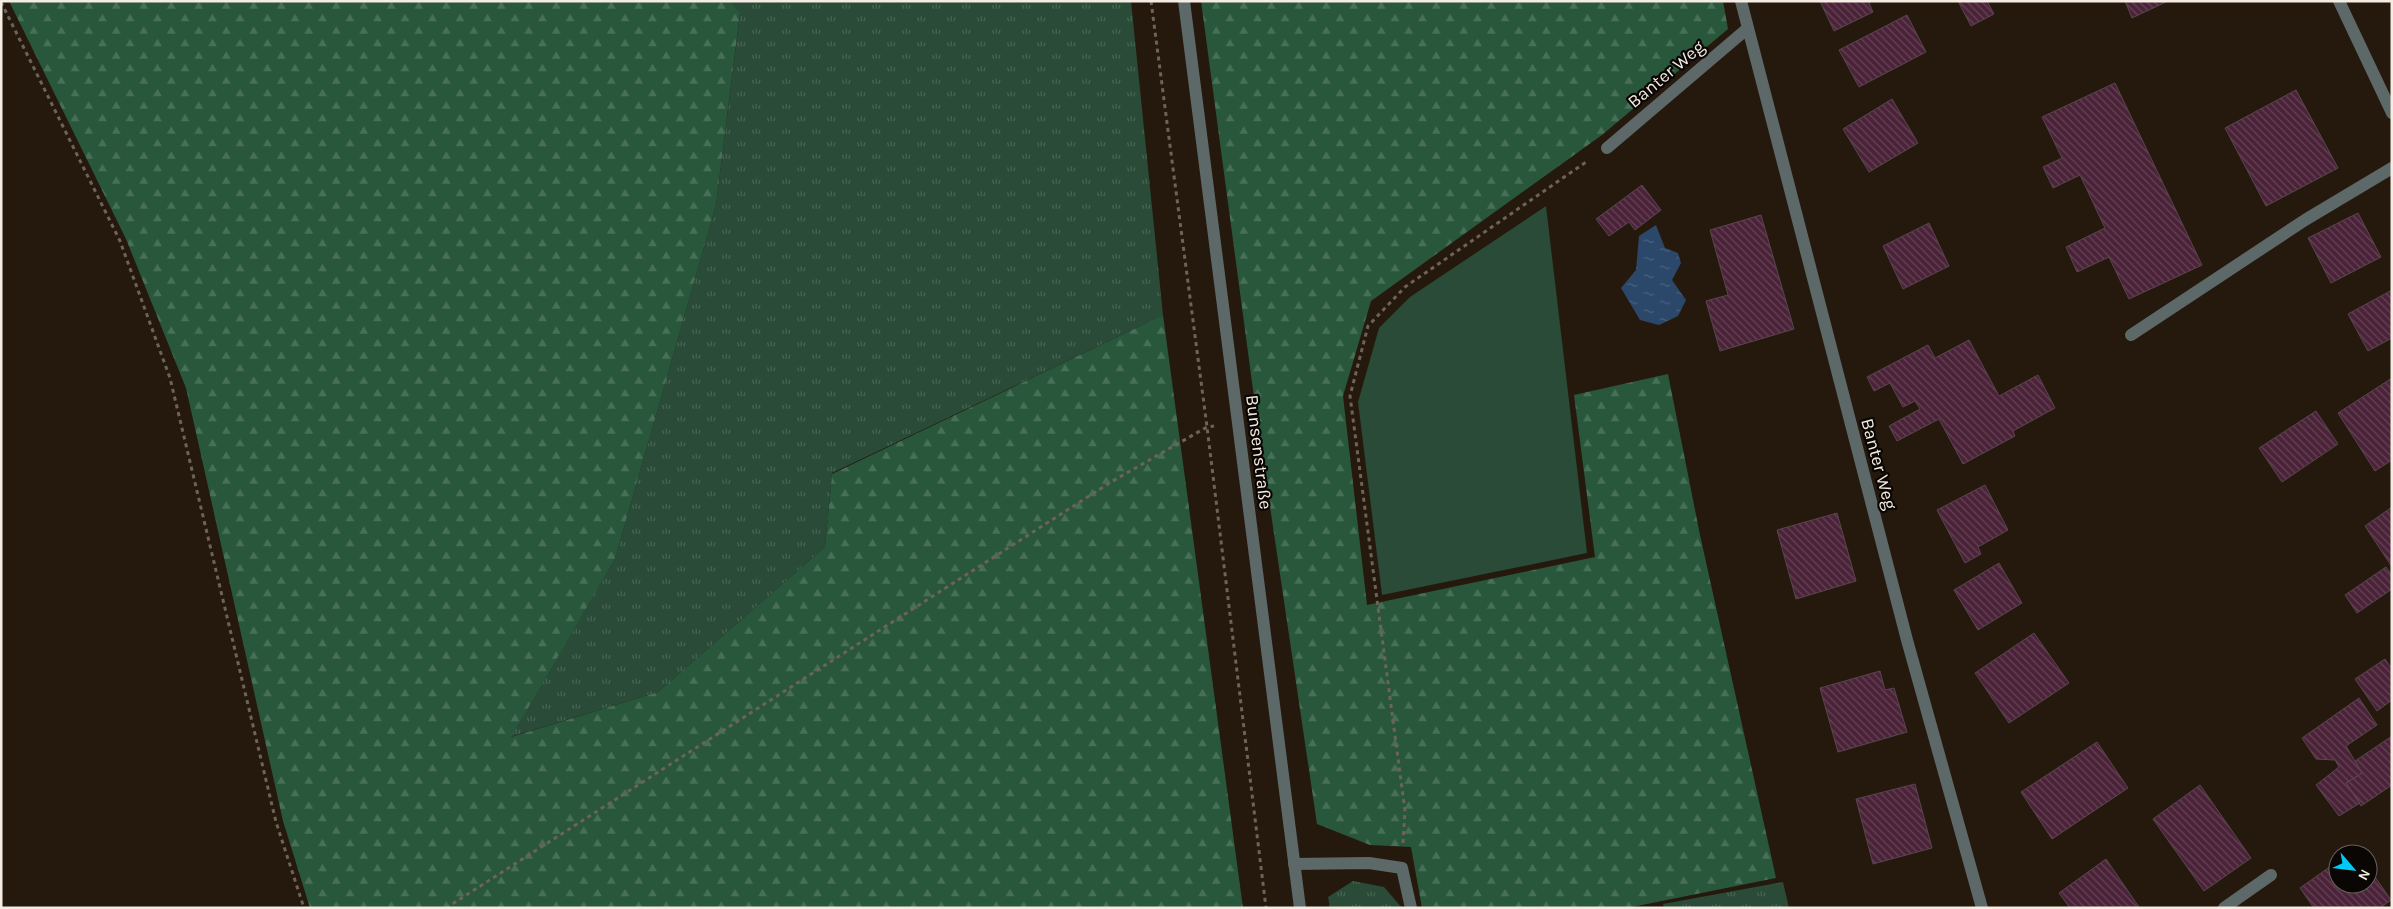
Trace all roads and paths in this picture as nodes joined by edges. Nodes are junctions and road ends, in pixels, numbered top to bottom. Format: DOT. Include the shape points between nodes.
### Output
graph roads {
  1 [pos="1151,1"];
  2 [pos="1184,1"];
  3 [pos="1741,1"];
  4 [pos="2339,1"];
  5 [pos="1,2"];
  6 [pos="1748,28"];
  7 [pos="2392,113"];
  8 [pos="1607,148"];
  9 [pos="2392,168"];
  10 [pos="2131,335"];
  11 [pos="1207,427"];
  12 [pos="1294,864"];
  13 [pos="1402,868"];
  14 [pos="2271,875"];
  15 [pos="304,908"];
  16 [pos="446,908"];
  17 [pos="1266,908"];
  18 [pos="1300,908"];
  19 [pos="1411,908"];
  20 [pos="1982,908"];
  21 [pos="2224,908"];
  1 -- 11 [label="path"];
  2 -- 12 [label="street, Bunsenstraße"];
  3 -- 6 [label="street, Banter Weg"];
  4 -- 7 [label="street"];
  5 -- 15 [label="path" via="120,241 170,378 276,822"];
  6 -- 8 [label="street, Banter Weg"];
  6 -- 20 [label="street, Banter Weg" via="1907,640"];
  8 -- 13 [label="path" via="1405,287 1368,326 1350,396 1405,811"];
  9 -- 10 [label="street" via="2289,230"];
  11 -- 16 [label="path" via="1111,482"];
  11 -- 17 [label="path"];
  12 -- 13 [label="street" via="1369,863"];
  12 -- 18 [label="street, Bunsenstraße"];
  13 -- 19 [label="street"];
  14 -- 21 [label="street"];
}
